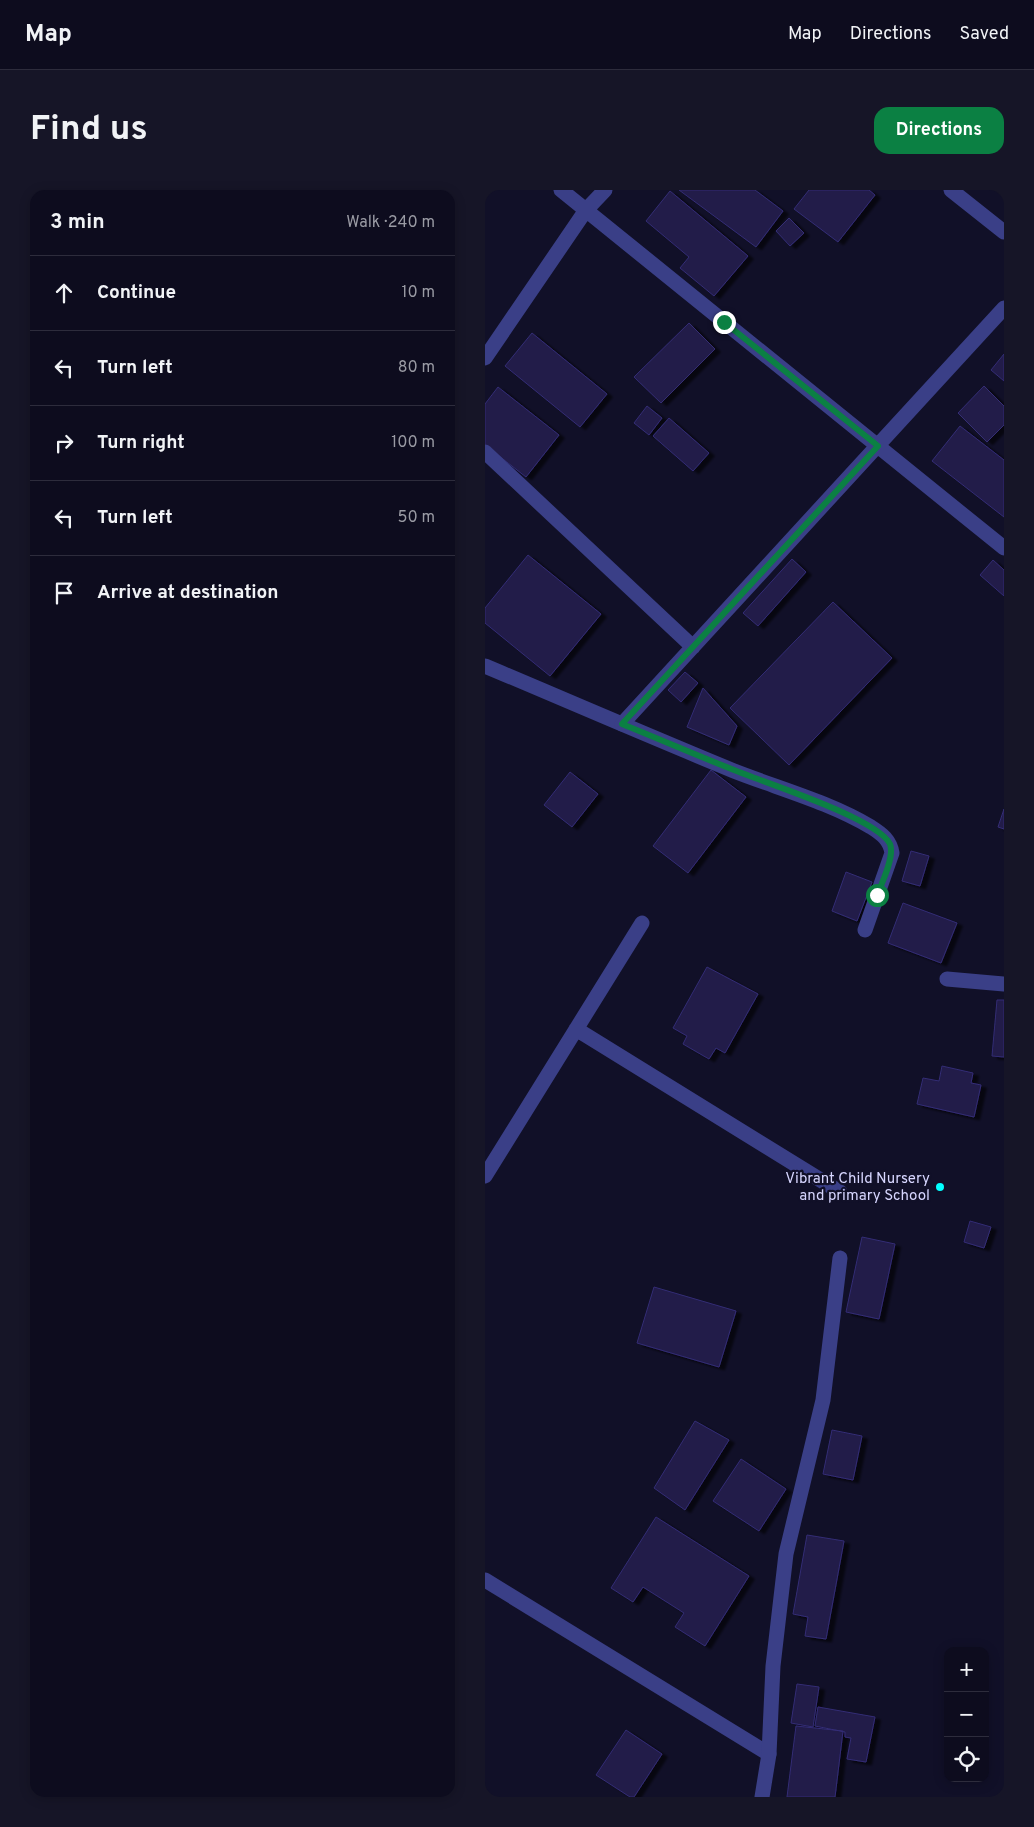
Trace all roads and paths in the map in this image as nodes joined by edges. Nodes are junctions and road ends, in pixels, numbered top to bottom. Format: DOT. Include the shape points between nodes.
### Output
graph roads {
  1 [pos="561,190"];
  2 [pos="605,190"];
  3 [pos="951,190"];
  4 [pos="586,210"];
  5 [pos="1004,232"];
  6 [pos="1004,308"];
  7 [pos="485,358"];
  8 [pos="878,446"];
  9 [pos="485,452"];
  10 [pos="1003,545"];
  11 [pos="693,648"];
  12 [pos="485,666"];
  13 [pos="622,724"];
  14 [pos="642,923"];
  15 [pos="865,930"];
  16 [pos="947,978"];
  17 [pos="1004,984"];
  18 [pos="576,1029"];
  19 [pos="485,1176"];
  20 [pos="840,1192"];
  21 [pos="840,1258"];
  22 [pos="485,1580"];
  23 [pos="769,1754"];
  24 [pos="763,1797"];
  1 -- 4 [label="street"];
  2 -- 4 [label="street"];
  3 -- 5 [label="street"];
  4 -- 7 [label="street"];
  4 -- 8 [label="street"];
  6 -- 8 [label="street"];
  8 -- 10 [label="street"];
  8 -- 11 [label="street"];
  9 -- 11 [label="street"];
  11 -- 13 [label="street"];
  12 -- 13 [label="street"];
  13 -- 15 [label="street" via="844,813 884,836 891,845 892,853"];
  14 -- 18 [label="street"];
  16 -- 17 [label="street"];
  18 -- 19 [label="street"];
  18 -- 20 [label="street"];
  21 -- 23 [label="street" via="823,1400 786,1554 773,1666"];
  22 -- 23 [label="street"];
  23 -- 24 [label="street"];
}
